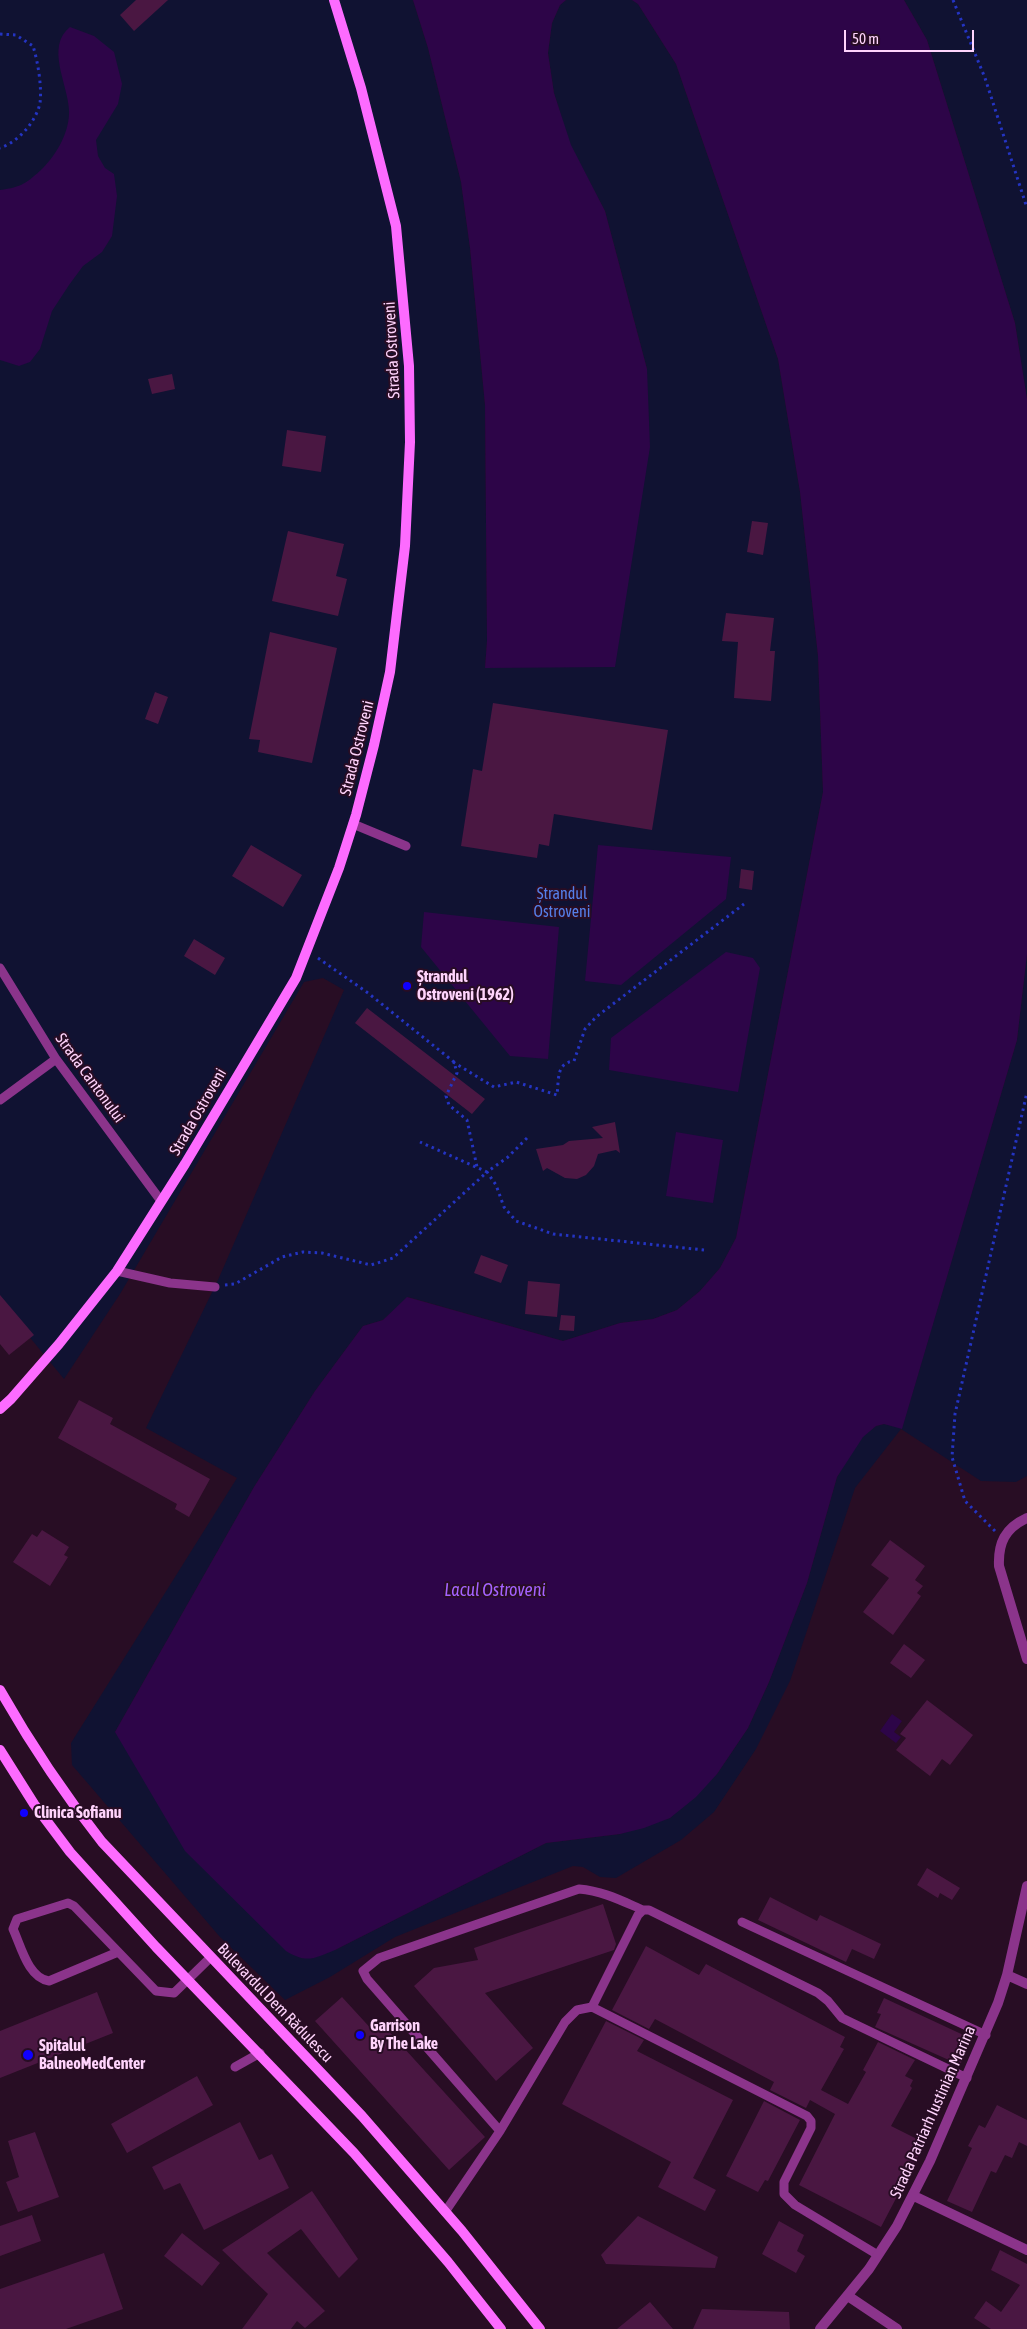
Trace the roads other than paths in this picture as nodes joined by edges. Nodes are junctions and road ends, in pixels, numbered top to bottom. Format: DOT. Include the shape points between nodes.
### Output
graph roads {
  1 [pos="334,0"];
  2 [pos="353,824"];
  3 [pos="406,846"];
  4 [pos="0,968"];
  5 [pos="56,1059"];
  6 [pos="0,1100"];
  7 [pos="162,1201"];
  8 [pos="116,1271"];
  9 [pos="215,1287"];
  10 [pos="0,1409"];
  11 [pos="1027,1518"];
  12 [pos="1025,1644"];
  13 [pos="1027,1659"];
  14 [pos="0,1690"];
  15 [pos="0,1750"];
  16 [pos="1027,1886"];
  17 [pos="643,1910"];
  18 [pos="742,1922"];
  19 [pos="118,1952"];
  20 [pos="211,1957"];
  21 [pos="1008,1975"];
  22 [pos="188,1980"];
  23 [pos="1027,1984"];
  24 [pos="592,2007"];
  25 [pos="986,2035"];
  26 [pos="260,2053"];
  27 [pos="235,2067"];
  28 [pos="967,2078"];
  29 [pos="500,2131"];
  30 [pos="914,2196"];
  31 [pos="445,2212"];
  32 [pos="1027,2250"];
  33 [pos="878,2255"];
  34 [pos="848,2296"];
  35 [pos="501,2329"];
  36 [pos="540,2329"];
  37 [pos="820,2329"];
  38 [pos="897,2329"];
  1 -- 2 [label="main road, Strada Ostroveni" via="361,88 396,226 409,366 409,461 399,609 390,672"];
  2 -- 3 [label="lane"];
  2 -- 7 [label="main road, Strada Ostroveni" via="326,906 296,978"];
  4 -- 5 [label="lane, Strada Cantonului"];
  5 -- 6 [label="lane"];
  5 -- 7 [label="lane, Strada Cantonului"];
  7 -- 8 [label="main road, Strada Ostroveni"];
  8 -- 9 [label="lane" via="170,1283"];
  8 -- 10 [label="main road, Strada Ostroveni" via="59,1344"];
  11 -- 12 [label="street" via="1002,1538 998,1551 999,1566"];
  12 -- 13 [label="street"];
  14 -- 20 [label="main road, Bulevardul Dem Rădulescu" via="69,1801 102,1842"];
  15 -- 22 [label="main road" via="34,1804 70,1852"];
  16 -- 21 [label="street, Strada Patriarh Iustinian Marina"];
  17 -- 24 [label="lane"];
  17 -- 28 [label="lane" via="649,1910 818,1993 842,2018"];
  17 -- 29 [label="lane" via="594,1890 579,1890 378,1958 363,1971"];
  18 -- 25 [label="lane"];
  19 -- 19 [label="lane" via="49,1981 41,1980 34,1974 13,1928 17,1919 68,1903"];
  19 -- 22 [label="lane" via="156,1991 174,1993"];
  20 -- 22 [label="lane"];
  20 -- 31 [label="main road, Bulevardul Dem Rădulescu" via="362,2116"];
  21 -- 23 [label="street"];
  21 -- 25 [label="street, Strada Patriarh Iustinian Marina"];
  22 -- 26 [label="main road"];
  24 -- 29 [label="lane" via="577,2010 568,2018"];
  24 -- 33 [label="lane" via="807,2116 811,2128 784,2182 784,2194 795,2205"];
  25 -- 28 [label="street, Strada Patriarh Iustinian Marina"];
  26 -- 27 [label="lane"];
  26 -- 35 [label="main road" via="388,2191"];
  28 -- 30 [label="street, Strada Patriarh Iustinian Marina"];
  29 -- 31 [label="lane"];
  30 -- 32 [label="street"];
  30 -- 33 [label="street, Strada Patriarh Iustinian Marina"];
  31 -- 36 [label="main road, Bulevardul Dem Rădulescu"];
  33 -- 34 [label="street, Strada Patriarh Iustinian Marina"];
  34 -- 37 [label="street, Strada Patriarh Iustinian Marina"];
  34 -- 38 [label="street"];
}
